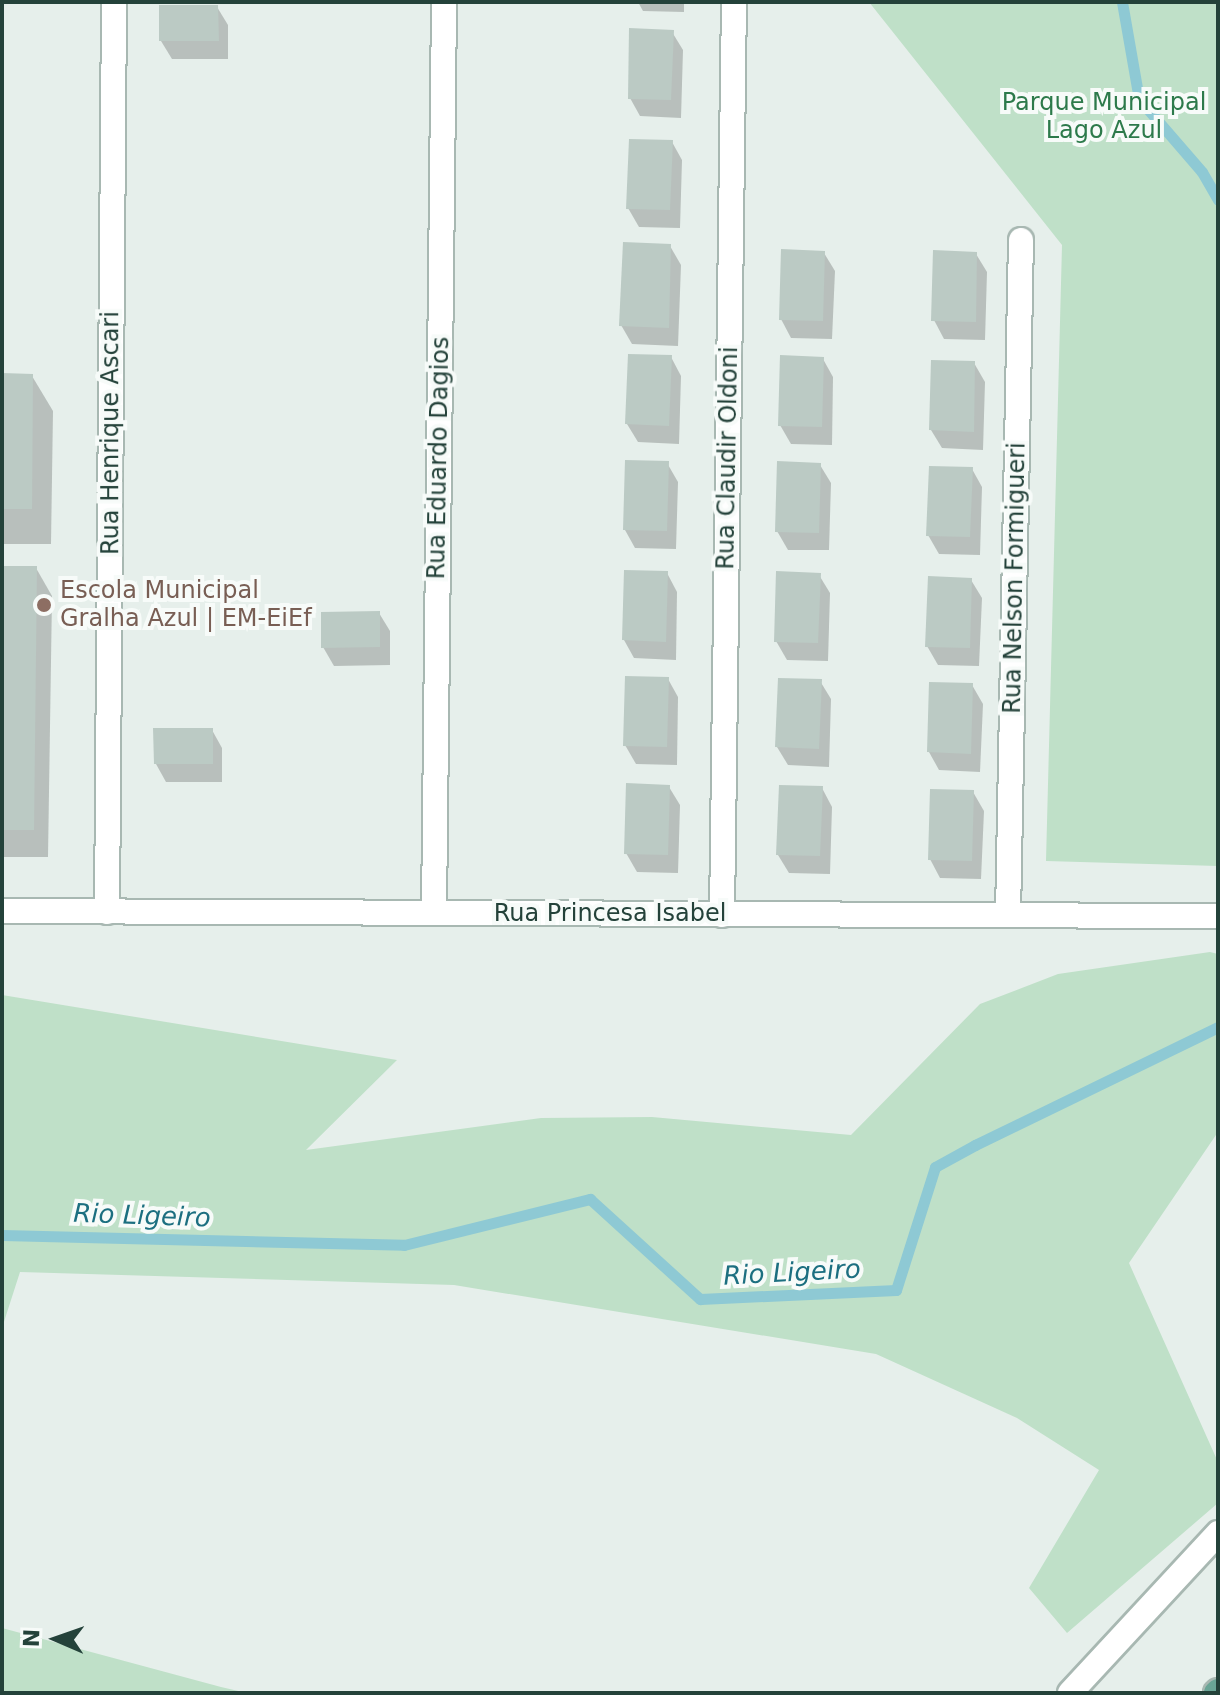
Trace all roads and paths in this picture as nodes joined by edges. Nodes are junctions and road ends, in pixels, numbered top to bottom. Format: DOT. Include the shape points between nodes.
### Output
graph roads {
  1 [pos="114,2"];
  2 [pos="444,2"];
  3 [pos="734,2"];
  4 [pos="1021,240"];
  5 [pos="2,911"];
  6 [pos="107,912"];
  7 [pos="434,913"];
  8 [pos="722,915"];
  9 [pos="1008,915"];
  10 [pos="1218,916"];
  11 [pos="1218,1533"];
  12 [pos="1070,1693"];
  1 -- 6 [label="street, Rua Henrique Ascari"];
  2 -- 7 [label="street, Rua Eduardo Dagios"];
  3 -- 8 [label="street, Rua Claudir Oldoni"];
  4 -- 9 [label="street, Rua Nelson Formigueri"];
  5 -- 6 [label="street, Rua Princesa Isabel"];
  6 -- 7 [label="street, Rua Princesa Isabel"];
  7 -- 8 [label="street, Rua Princesa Isabel"];
  8 -- 9 [label="street, Rua Princesa Isabel"];
  9 -- 10 [label="street, Rua Princesa Isabel"];
  11 -- 12 [label="street"];
}
